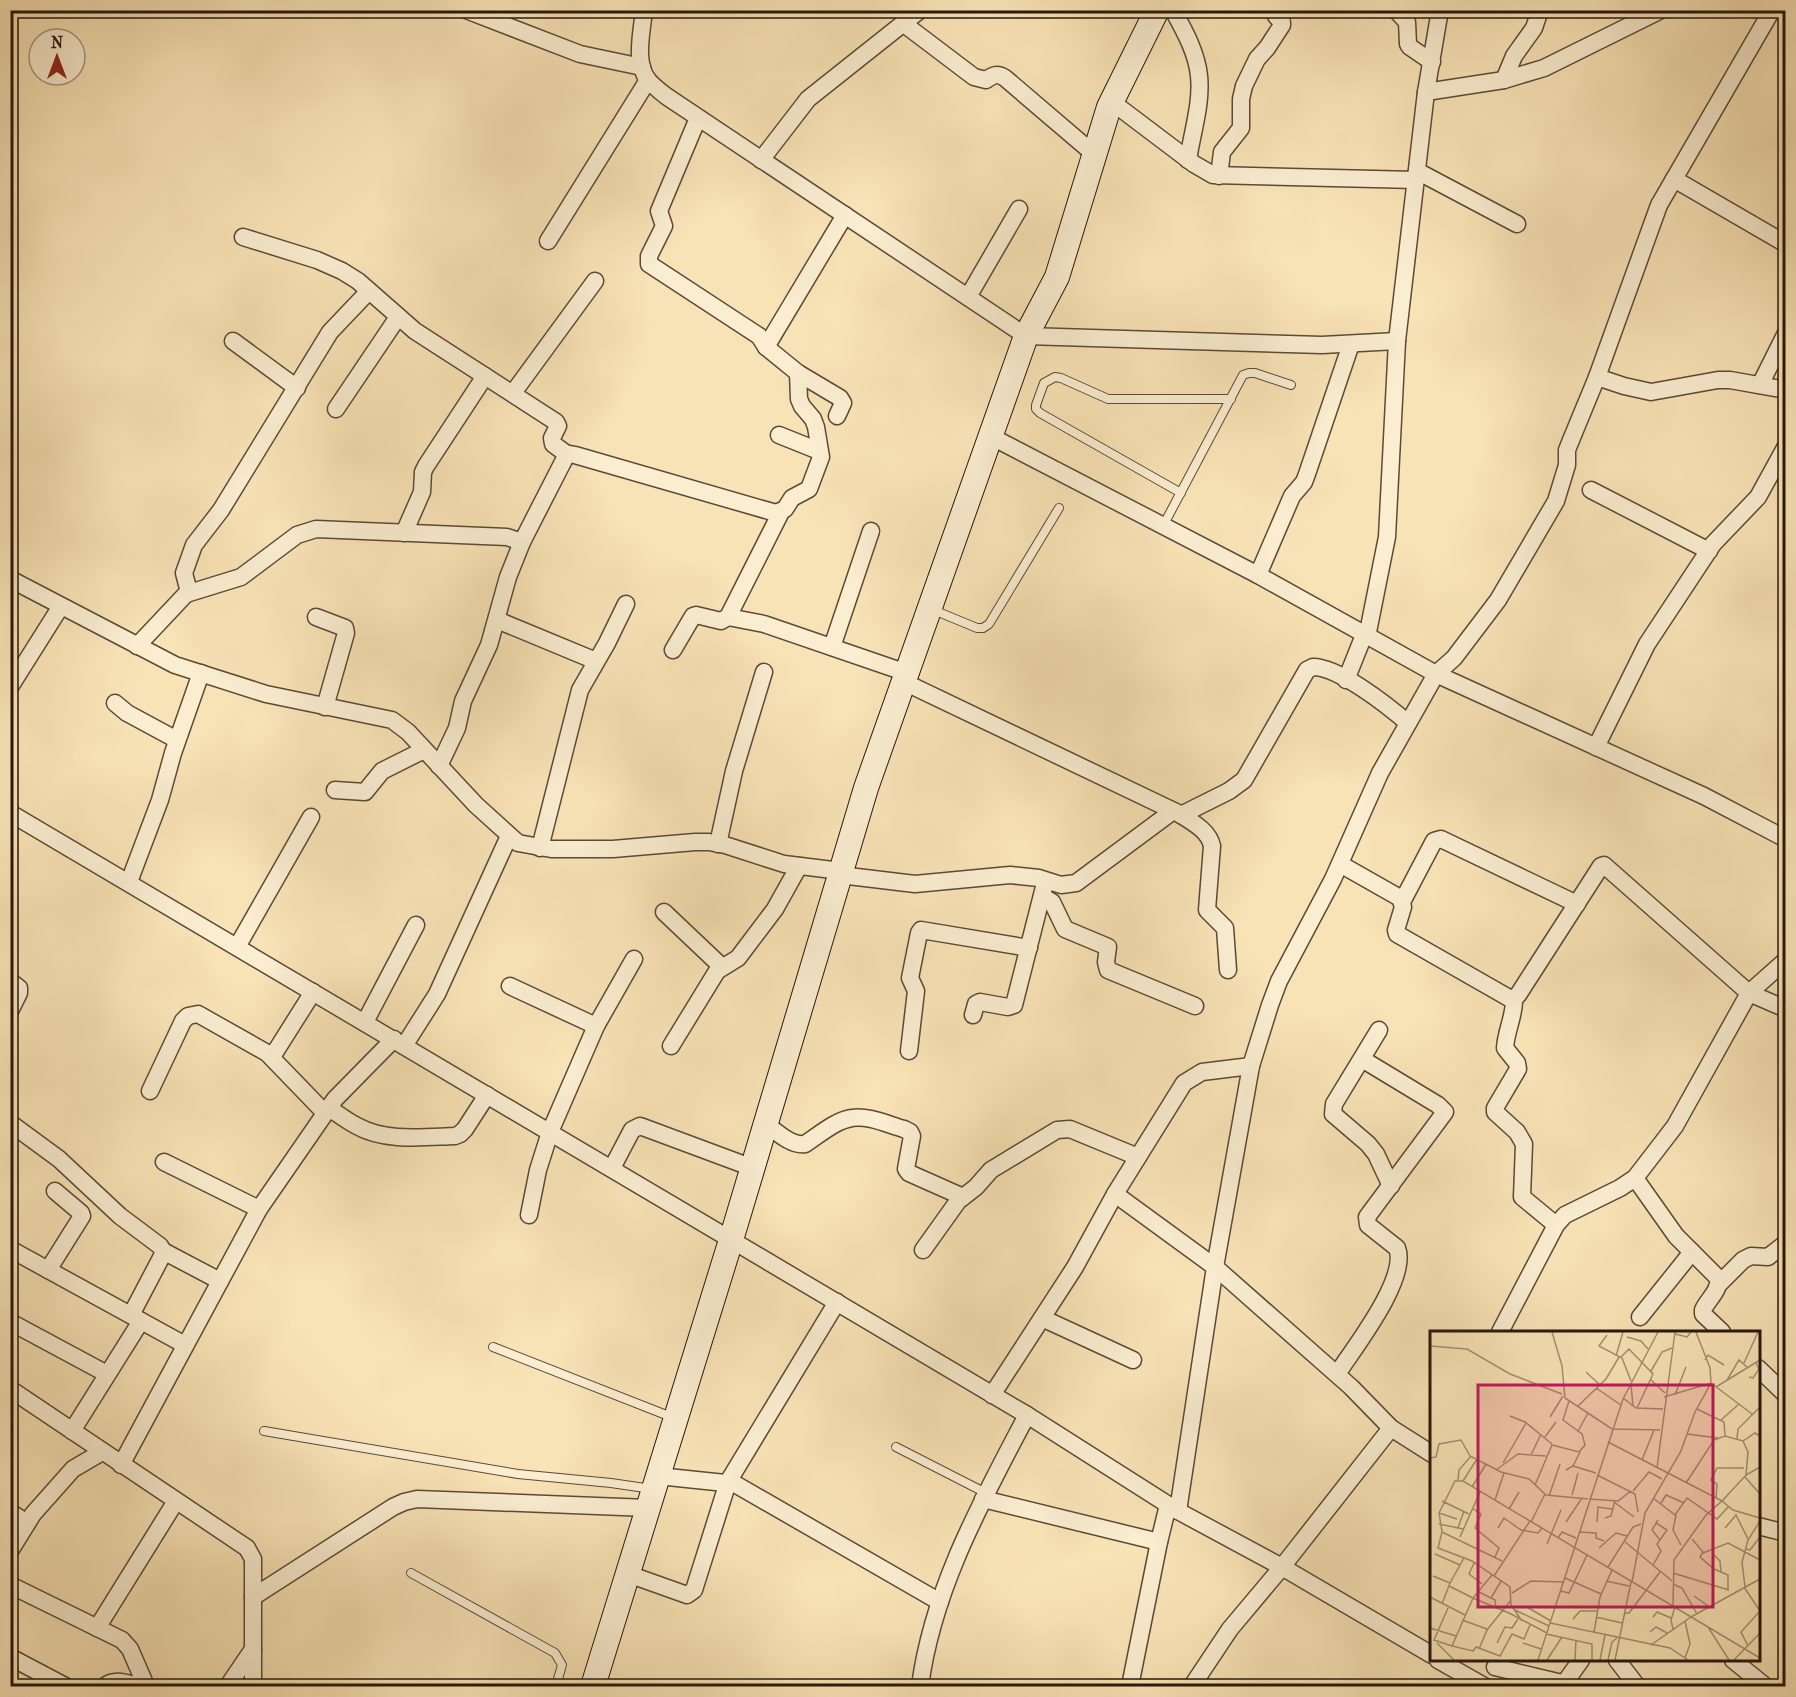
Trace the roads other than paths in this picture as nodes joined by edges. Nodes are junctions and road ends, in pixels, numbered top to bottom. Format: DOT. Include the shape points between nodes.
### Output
graph roads {
  1 [pos="466,10"];
  2 [pos="644,10"];
  3 [pos="920,10"];
  4 [pos="1157,10"];
  5 [pos="1173,10"];
  6 [pos="1277,10"];
  7 [pos="1396,10"];
  8 [pos="1440,10"];
  9 [pos="1540,10"];
  10 [pos="1661,10"];
  11 [pos="1772,10"];
  12 [pos="904,24"];
  13 [pos="1432,62"];
  14 [pos="645,74"];
  15 [pos="1504,80"];
  16 [pos="1426,92"];
  17 [pos="1112,102"];
  18 [pos="698,118"];
  19 [pos="1094,154"];
  20 [pos="761,160"];
  21 [pos="1188,160"];
  22 [pos="1417,175"];
  23 [pos="1219,176"];
  24 [pos="1674,179"];
  25 [pos="1019,209"];
  26 [pos="845,215"];
  27 [pos="1517,224"];
  28 [pos="243,237"];
  29 [pos="548,241"];
  30 [pos="1785,244"];
  31 [pos="594,281"];
  32 [pos="369,291"];
  33 [pos="968,297"];
  34 [pos="398,317"];
  35 [pos="1785,333"];
  36 [pos="1026,336"];
  37 [pos="234,341"];
  38 [pos="1397,341"];
  39 [pos="1351,344"];
  40 [pos="766,347"];
  41 [pos="798,373"];
  42 [pos="485,376"];
  43 [pos="1597,377"];
  44 [pos="1291,385"];
  45 [pos="1760,385"];
  46 [pos="297,388"];
  47 [pos="1785,390"];
  48 [pos="513,393"];
  49 [pos="1231,399"];
  50 [pos="336,409"];
  51 [pos="837,416"];
  52 [pos="779,435"];
  53 [pos="990,436"];
  54 [pos="1785,446"];
  55 [pos="819,451"];
  56 [pos="568,455"];
  57 [pos="1591,490"];
  58 [pos="1181,492"];
  59 [pos="1059,508"];
  60 [pos="781,512"];
  61 [pos="1163,526"];
  62 [pos="872,531"];
  63 [pos="404,533"];
  64 [pos="522,542"];
  65 [pos="1709,551"];
  66 [pos="1258,576"];
  67 [pos="10,579"];
  68 [pos="189,592"];
  69 [pos="626,604"];
  70 [pos="61,606"];
  71 [pos="929,609"];
  72 [pos="316,617"];
  73 [pos="728,617"];
  74 [pos="497,620"];
  75 [pos="1366,636"];
  76 [pos="137,646"];
  77 [pos="832,647"];
  78 [pos="673,650"];
  79 [pos="596,661"];
  80 [pos="764,672"];
  81 [pos="201,673"];
  82 [pos="1436,674"];
  83 [pos="905,677"];
  84 [pos="1346,680"];
  85 [pos="10,687"];
  86 [pos="115,703"];
  87 [pos="325,707"];
  88 [pos="1408,723"];
  89 [pos="177,740"];
  90 [pos="1596,747"];
  91 [pos="424,750"];
  92 [pos="439,766"];
  93 [pos="335,790"];
  94 [pos="1177,813"];
  95 [pos="311,817"];
  96 [pos="12,818"];
  97 [pos="509,836"];
  98 [pos="1785,839"];
  99 [pos="718,844"];
  100 [pos="540,848"];
  101 [pos="1340,864"];
  102 [pos="799,866"];
  103 [pos="841,873"];
  104 [pos="129,882"];
  105 [pos="1044,888"];
  106 [pos="1402,902"];
  107 [pos="1577,904"];
  108 [pos="663,912"];
  109 [pos="416,925"];
  110 [pos="237,947"];
  111 [pos="1029,948"];
  112 [pos="634,959"];
  113 [pos="1785,960"];
  114 [pos="721,966"];
  115 [pos="1228,970"];
  116 [pos="10,981"];
  117 [pos="510,986"];
  118 [pos="313,992"];
  119 [pos="1749,993"];
  120 [pos="1514,998"];
  121 [pos="1195,1006"];
  122 [pos="1785,1009"];
  123 [pos="10,1011"];
  124 [pos="973,1015"];
  125 [pos="365,1022"];
  126 [pos="596,1026"];
  127 [pos="1379,1030"];
  128 [pos="399,1042"];
  129 [pos="671,1046"];
  130 [pos="909,1052"];
  131 [pos="272,1057"];
  132 [pos="1362,1059"];
  133 [pos="1251,1066"];
  134 [pos="150,1091"];
  135 [pos="488,1095"];
  136 [pos="327,1110"];
  137 [pos="10,1123"];
  138 [pos="766,1124"];
  139 [pos="550,1132"];
  140 [pos="1138,1157"];
  141 [pos="164,1162"];
  142 [pos="612,1168"];
  143 [pos="753,1168"];
  144 [pos="1635,1178"];
  145 [pos="1390,1186"];
  146 [pos="55,1191"];
  147 [pos="1115,1194"];
  148 [pos="963,1197"];
  149 [pos="259,1209"];
  150 [pos="530,1215"];
  151 [pos="1556,1225"];
  152 [pos="731,1239"];
  153 [pos="1785,1243"];
  154 [pos="10,1250"];
  155 [pos="923,1250"];
  156 [pos="163,1251"];
  157 [pos="1692,1252"];
  158 [pos="1215,1267"];
  159 [pos="48,1270"];
  160 [pos="220,1281"];
  161 [pos="1720,1283"];
  162 [pos="837,1302"];
  163 [pos="1640,1317"];
  164 [pos="136,1318"];
  165 [pos="1042,1318"];
  166 [pos="14,1324"];
  167 [pos="1501,1331"];
  168 [pos="1721,1331"];
  169 [pos="185,1345"];
  170 [pos="493,1347"];
  171 [pos="1133,1360"];
  172 [pos="1760,1370"];
  173 [pos="107,1374"];
  174 [pos="1337,1374"];
  175 [pos="10,1389"];
  176 [pos="992,1395"];
  177 [pos="1785,1395"];
  178 [pos="1027,1415"];
  179 [pos="676,1419"];
  180 [pos="1391,1428"];
  181 [pos="72,1431"];
  182 [pos="264,1431"];
  183 [pos="896,1447"];
  184 [pos="102,1452"];
  185 [pos="1430,1453"];
  186 [pos="121,1465"];
  187 [pos="728,1482"];
  188 [pos="653,1491"];
  189 [pos="985,1496"];
  190 [pos="176,1501"];
  191 [pos="1173,1508"];
  192 [pos="10,1512"];
  193 [pos="27,1523"];
  194 [pos="1760,1527"];
  195 [pos="1785,1533"];
  196 [pos="1159,1542"];
  197 [pos="10,1551"];
  198 [pos="1282,1567"];
  199 [pos="411,1573"];
  200 [pos="628,1574"];
  201 [pos="10,1585"];
  202 [pos="253,1597"];
  203 [pos="940,1602"];
  204 [pos="97,1628"];
  205 [pos="253,1649"];
  206 [pos="1430,1654"];
  207 [pos="12,1660"];
  208 [pos="1441,1661"];
  209 [pos="1580,1661"];
  210 [pos="1618,1661"];
  211 [pos="1735,1661"];
  212 [pos="1495,1663"];
  213 [pos="65,1686"];
  214 [pos="105,1686"];
  215 [pos="138,1686"];
  216 [pos="146,1686"];
  217 [pos="228,1686"];
  218 [pos="253,1686"];
  219 [pos="556,1686"];
  220 [pos="593,1686"];
  221 [pos="920,1686"];
  222 [pos="1130,1686"];
  223 [pos="1192,1686"];
  224 [pos="1484,1686"];
  225 [pos="1492,1686"];
  226 [pos="1637,1686"];
  227 [pos="1765,1686"];
  1 -- 14 [label="street" via="580,54"];
  2 -- 14 [label="street" via="640,54"];
  3 -- 12 [label="street"];
  4 -- 17 [label="main road"];
  5 -- 21 [label="street" via="1200,77"];
  6 -- 23 [label="street" via="1282,25 1257,59 1244,86 1241,128 1222,152"];
  7 -- 13 [label="street" via="1409,27 1410,47"];
  8 -- 13 [label="street"];
  9 -- 15 [label="street"];
  10 -- 15 [label="street" via="1544,68"];
  11 -- 24 [label="street"];
  12 -- 19 [label="street" via="974,77 1005,78"];
  12 -- 20 [label="street" via="808,99"];
  13 -- 16 [label="street"];
  14 -- 18 [label="street" via="666,96"];
  14 -- 29 [label="street"];
  15 -- 16 [label="street"];
  16 -- 22 [label="street"];
  17 -- 19 [label="main road"];
  17 -- 21 [label="street"];
  18 -- 20 [label="street"];
  18 -- 40 [label="street" via="659,211 664,226 649,264 759,336"];
  19 -- 36 [label="main road" via="1057,277"];
  20 -- 26 [label="street"];
  21 -- 23 [label="street"];
  22 -- 23 [label="street"];
  22 -- 27 [label="street"];
  22 -- 38 [label="street"];
  24 -- 30 [label="street"];
  24 -- 43 [label="street" via="1659,205"];
  25 -- 33 [label="street"];
  26 -- 33 [label="street"];
  26 -- 40 [label="street"];
  28 -- 32 [label="street" via="317,260"];
  31 -- 48 [label="street"];
  32 -- 34 [label="street"];
  32 -- 46 [label="street" via="335,327"];
  33 -- 36 [label="street"];
  34 -- 42 [label="street"];
  34 -- 50 [label="street"];
  35 -- 45 [label="street"];
  36 -- 39 [label="street"];
  36 -- 53 [label="main road"];
  37 -- 46 [label="street"];
  38 -- 39 [label="street"];
  38 -- 75 [label="street" via="1387,537"];
  39 -- 66 [label="street" via="1304,482 1292,496"];
  40 -- 41 [label="street"];
  41 -- 51 [label="street" via="840,398 843,403"];
  41 -- 55 [label="street" via="799,399 813,419"];
  42 -- 48 [label="street"];
  42 -- 63 [label="street" via="426,466 422,492"];
  43 -- 45 [label="street" via="1651,392 1718,380"];
  43 -- 82 [label="street" via="1567,450 1567,465 1556,501 1498,600 1454,658"];
  44 -- 49 [label="lane" via="1249,373 1243,375"];
  45 -- 47 [label="street"];
  46 -- 68 [label="street" via="221,510 190,551 184,573"];
  48 -- 56 [label="street" via="558,423 552,441"];
  49 -- 58 [label="lane"];
  49 -- 58 [label="lane" via="1108,399 1061,378 1044,383 1036,405 1040,413"];
  52 -- 55 [label="street"];
  53 -- 61 [label="street"];
  53 -- 71 [label="main road"];
  54 -- 65 [label="street" via="1758,497"];
  55 -- 60 [label="street" via="820,460 809,489 792,498"];
  56 -- 60 [label="street"];
  56 -- 64 [label="street"];
  57 -- 65 [label="street"];
  58 -- 61 [label="lane"];
  59 -- 71 [label="lane" via="989,624 977,628"];
  60 -- 73 [label="street"];
  61 -- 66 [label="street"];
  62 -- 77 [label="street"];
  63 -- 64 [label="street" via="507,537"];
  63 -- 68 [label="street" via="305,531 241,577"];
  64 -- 74 [label="street" via="502,593"];
  65 -- 90 [label="street" via="1647,644"];
  66 -- 75 [label="street"];
  67 -- 70 [label="street"];
  68 -- 76 [label="street"];
  69 -- 79 [label="street"];
  70 -- 76 [label="street"];
  70 -- 85 [label="street"];
  71 -- 83 [label="main road"];
  72 -- 87 [label="street" via="345,628 346,633"];
  73 -- 77 [label="street" via="764,624"];
  73 -- 78 [label="street" via="721,621 693,616"];
  74 -- 79 [label="street"];
  74 -- 92 [label="street" via="463,701 454,737"];
  75 -- 82 [label="street"];
  75 -- 84 [label="street"];
  76 -- 81 [label="street"];
  77 -- 83 [label="street"];
  79 -- 100 [label="street" via="580,690"];
  80 -- 99 [label="street" via="734,771"];
  81 -- 87 [label="street" via="266,694"];
  81 -- 89 [label="street"];
  82 -- 88 [label="street"];
  82 -- 90 [label="street"];
  83 -- 94 [label="street"];
  83 -- 103 [label="main road"];
  84 -- 88 [label="street" via="1377,697"];
  84 -- 94 [label="street" via="1319,667 1307,670 1244,780 1229,791"];
  86 -- 89 [label="street"];
  87 -- 91 [label="street" via="392,720"];
  88 -- 101 [label="street" via="1380,773"];
  89 -- 104 [label="street" via="160,800"];
  90 -- 98 [label="street" via="1704,796"];
  91 -- 92 [label="street"];
  91 -- 93 [label="street" via="382,771 365,792"];
  92 -- 97 [label="street"];
  94 -- 105 [label="street" via="1077,883"];
  94 -- 115 [label="street" via="1211,840 1207,910 1225,928"];
  95 -- 110 [label="street"];
  96 -- 104 [label="street"];
  97 -- 100 [label="street" via="518,843"];
  97 -- 128 [label="street" via="438,994"];
  99 -- 100 [label="street"];
  99 -- 102 [label="street"];
  101 -- 106 [label="street"];
  101 -- 133 [label="street" via="1279,981"];
  102 -- 103 [label="street"];
  102 -- 114 [label="street" via="775,909 738,958"];
  103 -- 105 [label="street" via="915,884 1024,875"];
  103 -- 138 [label="main road"];
  104 -- 110 [label="street"];
  105 -- 111 [label="street"];
  105 -- 121 [label="street" via="1065,929 1108,947 1108,970"];
  106 -- 107 [label="street" via="1434,841 1442,839"];
  106 -- 120 [label="street" via="1397,934 1504,996"];
  107 -- 119 [label="street" via="1601,866 1606,866"];
  107 -- 120 [label="street"];
  108 -- 114 [label="street"];
  109 -- 125 [label="street"];
  110 -- 118 [label="street"];
  111 -- 124 [label="street" via="1014,1005 980,1002"];
  111 -- 130 [label="street" via="921,930 910,978 916,991"];
  112 -- 126 [label="street"];
  113 -- 119 [label="street"];
  114 -- 129 [label="street"];
  116 -- 123 [label="street" via="19,988"];
  117 -- 126 [label="street"];
  118 -- 125 [label="street"];
  118 -- 131 [label="street"];
  119 -- 122 [label="street"];
  119 -- 144 [label="street" via="1675,1126"];
  120 -- 151 [label="street" via="1505,1047 1518,1069 1495,1112 1524,1144 1522,1197"];
  125 -- 128 [label="street"];
  126 -- 139 [label="street"];
  127 -- 132 [label="street"];
  128 -- 135 [label="street"];
  128 -- 136 [label="street"];
  131 -- 134 [label="street" via="192,1014 183,1021"];
  131 -- 136 [label="street"];
  132 -- 145 [label="street" via="1332,1110 1376,1154"];
  132 -- 145 [label="street" via="1445,1112"];
  133 -- 140 [label="street" via="1202,1072 1184,1083"];
  133 -- 158 [label="street"];
  135 -- 136 [label="street" via="465,1129 455,1136 384,1135 357,1127"];
  135 -- 139 [label="street"];
  136 -- 149 [label="street"];
  137 -- 156 [label="street" via="59,1159"];
  138 -- 143 [label="main road"];
  138 -- 148 [label="street" via="799,1144 806,1144 852,1118 904,1129 912,1136 906,1169 909,1173"];
  139 -- 142 [label="street"];
  139 -- 150 [label="street"];
  140 -- 147 [label="street"];
  140 -- 148 [label="street" via="1064,1128 995,1167"];
  141 -- 149 [label="street"];
  142 -- 143 [label="street" via="632,1130 640,1126"];
  142 -- 152 [label="street"];
  143 -- 152 [label="main road"];
  144 -- 151 [label="street" via="1570,1212"];
  144 -- 157 [label="street" via="1672,1231"];
  145 -- 174 [label="street" via="1366,1221 1397,1248 1395,1280"];
  146 -- 159 [label="street" via="82,1216"];
  147 -- 158 [label="street"];
  147 -- 165 [label="street"];
  148 -- 155 [label="street"];
  149 -- 160 [label="street"];
  151 -- 167 [label="street"];
  152 -- 162 [label="street"];
  152 -- 179 [label="main road"];
  153 -- 161 [label="street" via="1768,1257 1751,1256 1743,1260"];
  154 -- 159 [label="street"];
  156 -- 160 [label="street"];
  156 -- 164 [label="street"];
  157 -- 161 [label="street"];
  157 -- 163 [label="street"];
  158 -- 174 [label="street"];
  158 -- 191 [label="street"];
  159 -- 164 [label="street"];
  160 -- 169 [label="street"];
  161 -- 168 [label="street" via="1703,1314"];
  162 -- 176 [label="street"];
  162 -- 187 [label="street"];
  164 -- 169 [label="street"];
  164 -- 173 [label="street"];
  165 -- 171 [label="street"];
  165 -- 176 [label="street"];
  166 -- 173 [label="street"];
  169 -- 186 [label="street"];
  170 -- 179 [label="lane"];
  172 -- 177 [label="street"];
  173 -- 181 [label="street"];
  174 -- 180 [label="street"];
  175 -- 181 [label="street"];
  176 -- 178 [label="street"];
  178 -- 189 [label="street"];
  178 -- 191 [label="street"];
  179 -- 188 [label="main road"];
  180 -- 185 [label="street"];
  180 -- 198 [label="street"];
  181 -- 184 [label="street"];
  182 -- 188 [label="lane" via="518,1474"];
  183 -- 189 [label="lane"];
  184 -- 186 [label="street"];
  184 -- 193 [label="street" via="73,1469"];
  186 -- 190 [label="street"];
  187 -- 188 [label="street"];
  187 -- 200 [label="street" via="692,1593 687,1595"];
  187 -- 203 [label="street"];
  188 -- 200 [label="main road"];
  188 -- 202 [label="street" via="404,1502"];
  189 -- 196 [label="street"];
  189 -- 203 [label="street"];
  190 -- 202 [label="street" via="247,1548 253,1559"];
  190 -- 204 [label="street"];
  191 -- 196 [label="street"];
  191 -- 198 [label="street"];
  192 -- 193 [label="street"];
  193 -- 197 [label="street"];
  194 -- 195 [label="street"];
  196 -- 222 [label="street"];
  198 -- 206 [label="street"];
  198 -- 223 [label="street" via="1230,1629"];
  199 -- 219 [label="lane" via="555,1653 562,1665"];
  200 -- 220 [label="main road"];
  201 -- 204 [label="street"];
  202 -- 205 [label="street"];
  203 -- 221 [label="street"];
  204 -- 216 [label="street" via="126,1644"];
  205 -- 217 [label="street"];
  205 -- 218 [label="street"];
  207 -- 213 [label="street"];
  208 -- 224 [label="street"];
  209 -- 212 [label="street" via="1562,1683"];
  210 -- 226 [label="street"];
  211 -- 227 [label="street"];
  212 -- 225 [label="street"];
  214 -- 215 [label="street" via="117,1681"];
}
